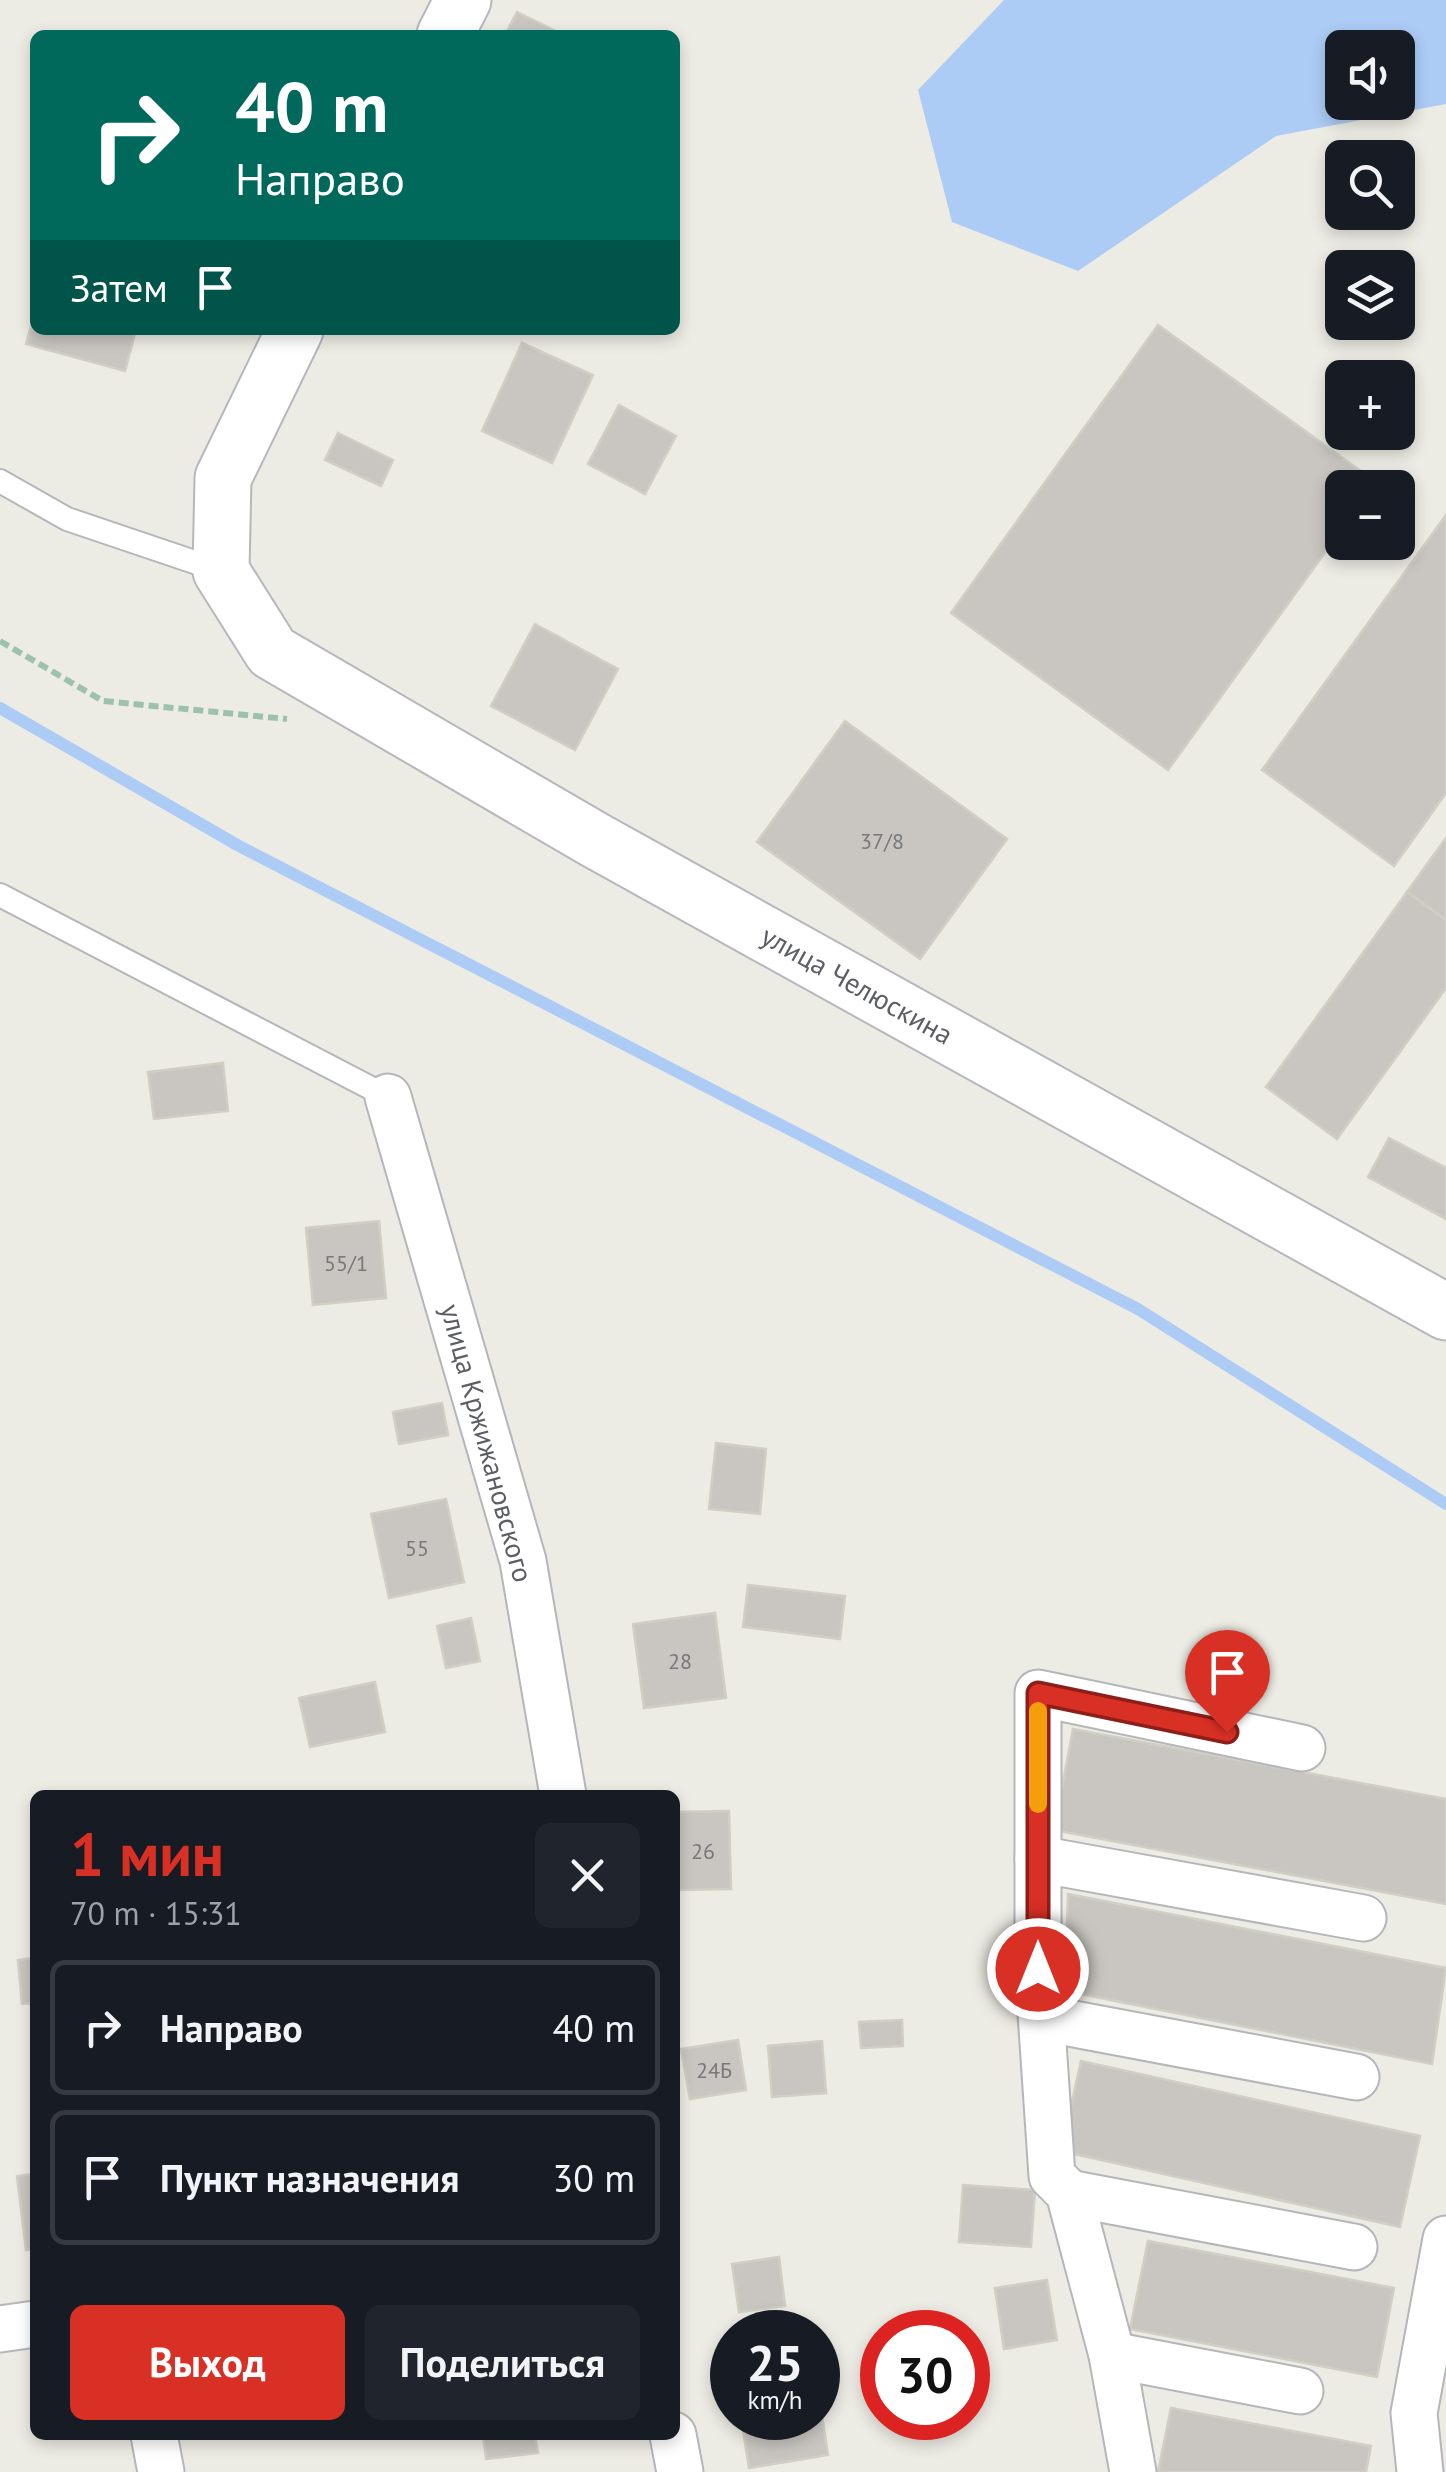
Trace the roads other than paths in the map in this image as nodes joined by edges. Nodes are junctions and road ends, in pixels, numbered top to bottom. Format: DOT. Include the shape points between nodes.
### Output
graph roads {
  1 [pos="463,0"];
  2 [pos="448,30"];
  3 [pos="293,335"];
  4 [pos="0,481"];
  5 [pos="221,571"];
  6 [pos="0,895"];
  7 [pos="388,1097"];
  8 [pos="1446,1312"];
  9 [pos="1302,1748"];
  10 [pos="562,1790"];
  11 [pos="1038,1858"];
  12 [pos="1363,1918"];
  13 [pos="1042,2018"];
  14 [pos="1356,2076"];
  15 [pos="1069,2193"];
  16 [pos="1446,2239"];
  17 [pos="1354,2248"];
  18 [pos="30,2325"];
  19 [pos="0,2330"];
  20 [pos="1112,2355"];
  21 [pos="1300,2391"];
  22 [pos="155,2440"];
  23 [pos="675,2440"];
  24 [pos="161,2472"];
  25 [pos="680,2472"];
  26 [pos="1133,2472"];
  27 [pos="1420,2472"];
  1 -- 2 [label="street"];
  3 -- 5 [label="street" via="223,478"];
  4 -- 5 [label="lane" via="68,519"];
  5 -- 8 [label="street, улица Челюскина" via="272,652 594,840"];
  6 -- 7 [label="lane"];
  7 -- 10 [label="street, улица Кржижановского" via="523,1561"];
  9 -- 11 [label="street" via="1038,1693"];
  11 -- 12 [label="street"];
  11 -- 13 [label="street"];
  13 -- 14 [label="street"];
  13 -- 15 [label="street" via="1052,2176"];
  15 -- 17 [label="street"];
  15 -- 20 [label="street"];
  16 -- 27 [label="street" via="1414,2413"];
  18 -- 19 [label="street"];
  20 -- 21 [label="street"];
  20 -- 26 [label="street"];
  22 -- 24 [label="street"];
  23 -- 25 [label="street"];
}
